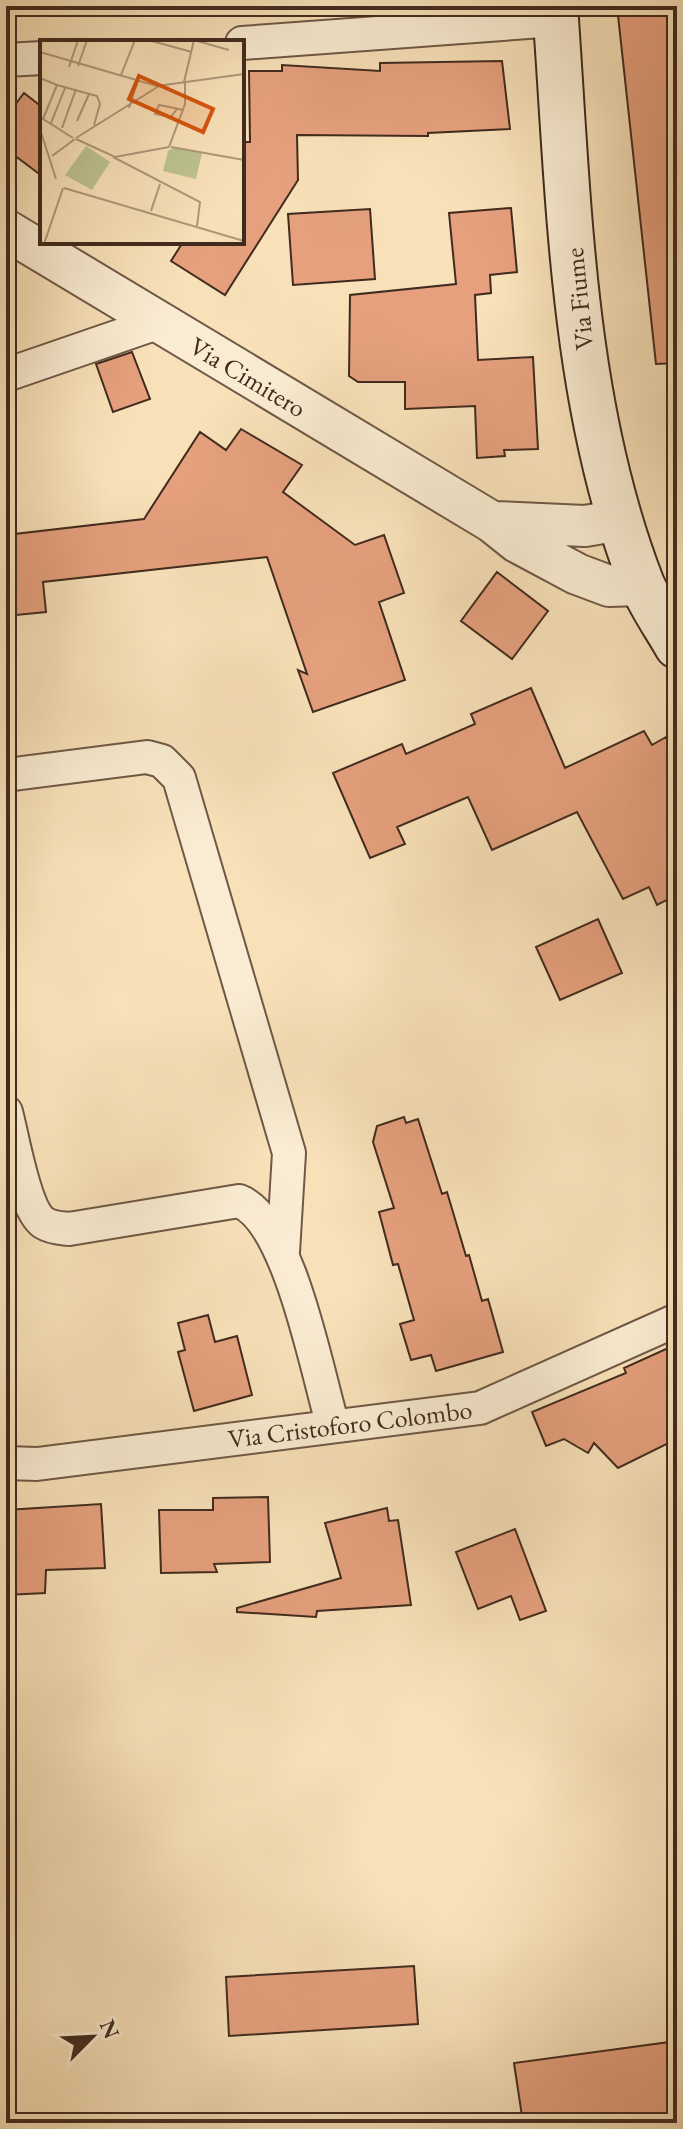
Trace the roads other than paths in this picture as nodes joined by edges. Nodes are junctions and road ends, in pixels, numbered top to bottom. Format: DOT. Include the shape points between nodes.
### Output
graph roads {
  1 [pos="555,13"];
  2 [pos="244,43"];
  3 [pos="40,58"];
  4 [pos="6,60"];
  5 [pos="6,230"];
  6 [pos="157,323"];
  7 [pos="6,375"];
  8 [pos="621,520"];
  9 [pos="492,522"];
  10 [pos="642,585"];
  11 [pos="677,646"];
  12 [pos="6,775"];
  13 [pos="6,1112"];
  14 [pos="290,1176"];
  15 [pos="239,1201"];
  16 [pos="283,1252"];
  17 [pos="677,1320"];
  18 [pos="333,1426"];
  19 [pos="6,1463"];
  1 -- 2 [label="street"];
  1 -- 8 [label="main road, Via Fiume" via="587,373"];
  3 -- 4 [label="street"];
  5 -- 6 [label="street, Via Cimitero"];
  6 -- 7 [label="street"];
  6 -- 9 [label="street, Via Cimitero"];
  8 -- 9 [label="street, Via Cimitero" via="573,526"];
  8 -- 10 [label="main road, Via Fiume"];
  9 -- 10 [label="street, Via Cimitero" via="517,542 577,574 609,586"];
  10 -- 11 [label="main road, Via Fiume"];
  12 -- 14 [label="street" via="147,757 162,761 179,778 289,1153"];
  13 -- 15 [label="street" via="32,1209 43,1223 56,1228"];
  14 -- 15 [label="street" via="273,1189"];
  14 -- 16 [label="street"];
  15 -- 16 [label="street" via="267,1223"];
  16 -- 18 [label="street"];
  17 -- 18 [label="street, Via Cristoforo Colombo" via="480,1408"];
  18 -- 19 [label="street, Via Cristoforo Colombo" via="37,1464"];
}
